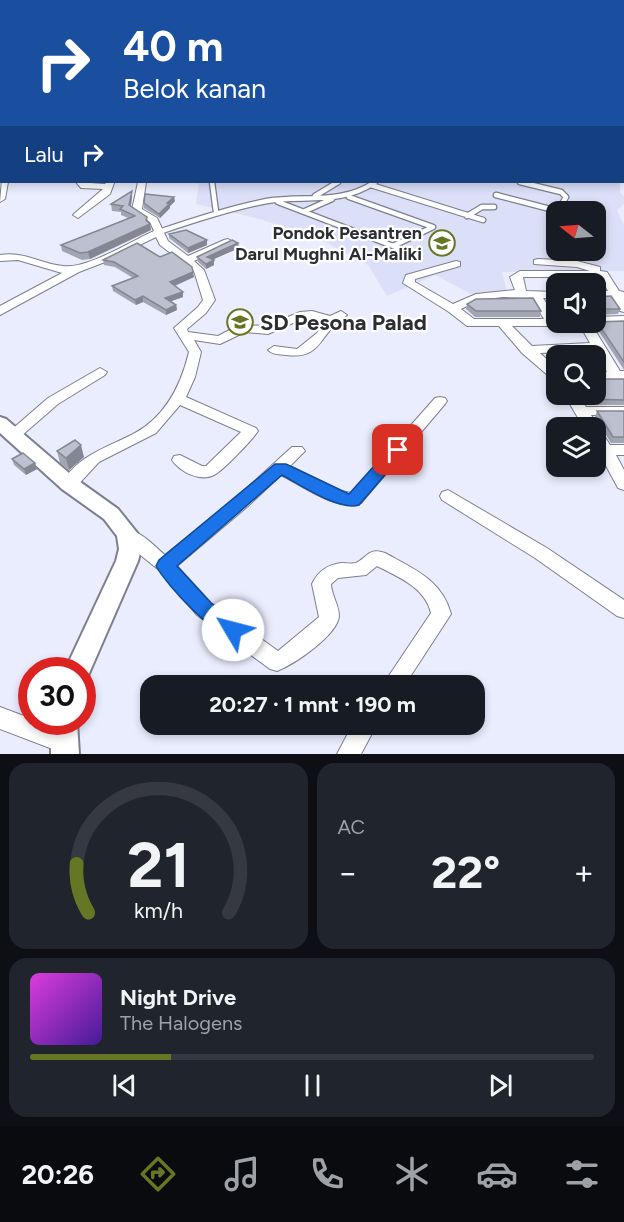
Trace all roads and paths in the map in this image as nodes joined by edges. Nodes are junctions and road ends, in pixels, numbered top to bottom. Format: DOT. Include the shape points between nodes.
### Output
graph roads {
  1 [pos="4,183"];
  2 [pos="80,183"];
  3 [pos="142,183"];
  4 [pos="212,183"];
  5 [pos="336,183"];
  6 [pos="373,183"];
  7 [pos="524,183"];
  8 [pos="109,184"];
  9 [pos="496,195"];
  10 [pos="313,197"];
  11 [pos="337,197"];
  12 [pos="349,197"];
  13 [pos="0,199"];
  14 [pos="273,200"];
  15 [pos="494,207"];
  16 [pos="305,211"];
  17 [pos="216,212"];
  18 [pos="78,215"];
  19 [pos="467,216"];
  20 [pos="483,220"];
  21 [pos="159,232"];
  22 [pos="228,242"];
  23 [pos="393,246"];
  24 [pos="405,251"];
  25 [pos="0,258"];
  26 [pos="186,261"];
  27 [pos="538,262"];
  28 [pos="456,264"];
  29 [pos="75,270"];
  30 [pos="601,273"];
  31 [pos="546,274"];
  32 [pos="606,278"];
  33 [pos="522,294"];
  34 [pos="619,294"];
  35 [pos="535,295"];
  36 [pos="546,295"];
  37 [pos="624,308"];
  38 [pos="453,309"];
  39 [pos="0,310"];
  40 [pos="546,311"];
  41 [pos="624,320"];
  42 [pos="606,321"];
  43 [pos="546,322"];
  44 [pos="503,323"];
  45 [pos="186,335"];
  46 [pos="546,349"];
  47 [pos="274,350"];
  48 [pos="527,350"];
  49 [pos="606,357"];
  50 [pos="546,366"];
  51 [pos="100,372"];
  52 [pos="620,375"];
  53 [pos="176,398"];
  54 [pos="440,401"];
  55 [pos="578,405"];
  56 [pos="582,411"];
  57 [pos="624,411"];
  58 [pos="586,417"];
  59 [pos="8,428"];
  60 [pos="606,450"];
  61 [pos="624,450"];
  62 [pos="297,451"];
  63 [pos="606,452"];
  64 [pos="180,460"];
  65 [pos="281,468"];
  66 [pos="69,484"];
  67 [pos="624,484"];
  68 [pos="448,496"];
  69 [pos="128,534"];
  70 [pos="165,566"];
  71 [pos="624,610"];
  72 [pos="84,657"];
  73 [pos="399,675"];
  74 [pos="0,718"];
  75 [pos="359,735"];
  76 [pos="64,739"];
  77 [pos="348,754"];
  1 -- 13 [label="street"];
  2 -- 8 [label="street" via="90,188"];
  3 -- 21 [label="street" via="137,210 154,220"];
  4 -- 17 [label="lane"];
  5 -- 10 [label="lane"];
  6 -- 12 [label="lane"];
  6 -- 19 [label="lane"];
  7 -- 9 [label="lane" via="561,192 565,201 559,209 550,209"];
  8 -- 18 [label="street" via="107,192"];
  10 -- 11 [label="lane"];
  10 -- 14 [label="lane"];
  11 -- 12 [label="lane"];
  11 -- 16 [label="lane"];
  12 -- 23 [label="lane" via="433,227"];
  14 -- 16 [label="lane"];
  14 -- 17 [label="lane"];
  15 -- 19 [label="lane" via="482,207"];
  16 -- 23 [label="lane"];
  17 -- 21 [label="lane"];
  19 -- 20 [label="lane"];
  21 -- 26 [label="street" via="164,243"];
  21 -- 29 [label="street"];
  22 -- 26 [label="street"];
  23 -- 24 [label="lane"];
  25 -- 29 [label="street" via="16,256 53,268"];
  26 -- 45 [label="street" via="199,270 209,295 202,310 180,328"];
  27 -- 30 [label="street" via="589,265"];
  28 -- 38 [label="street" via="408,280"];
  29 -- 39 [label="street"];
  31 -- 33 [label="street" via="516,277"];
  32 -- 34 [label="street"];
  33 -- 35 [label="street"];
  33 -- 38 [label="street" via="470,298"];
  34 -- 37 [label="street"];
  35 -- 36 [label="street"];
  35 -- 40 [label="street"];
  38 -- 44 [label="street" via="471,323"];
  41 -- 42 [label="street"];
  43 -- 44 [label="street"];
  44 -- 48 [label="street"];
  45 -- 47 [label="street" via="220,340 243,328 268,330 300,316 337,318 300,353"];
  45 -- 53 [label="street" via="195,352"];
  46 -- 48 [label="street"];
  48 -- 50 [label="street"];
  49 -- 52 [label="street"];
  51 -- 59 [label="street"];
  53 -- 64 [label="street" via="251,431 210,471 200,472"];
  53 -- 66 [label="street" via="168,414 153,428 83,464"];
  54 -- 65 [label="street" via="355,499 338,497"];
  55 -- 56 [label="street"];
  56 -- 57 [label="street"];
  56 -- 58 [label="street"];
  59 -- 66 [label="street"];
  60 -- 61 [label="street"];
  62 -- 65 [label="street"];
  63 -- 67 [label="street"];
  65 -- 70 [label="street"];
  66 -- 69 [label="street" via="111,514"];
  68 -- 71 [label="street"];
  69 -- 70 [label="street"];
  69 -- 72 [label="street" via="127,561"];
  70 -- 73 [label="street" via="204,609 277,662 291,655 326,622 329,616 321,584 325,578 339,570 360,570 379,558 430,588 440,605 441,614"];
  74 -- 76 [label="street"];
  75 -- 77 [label="street"];
}
